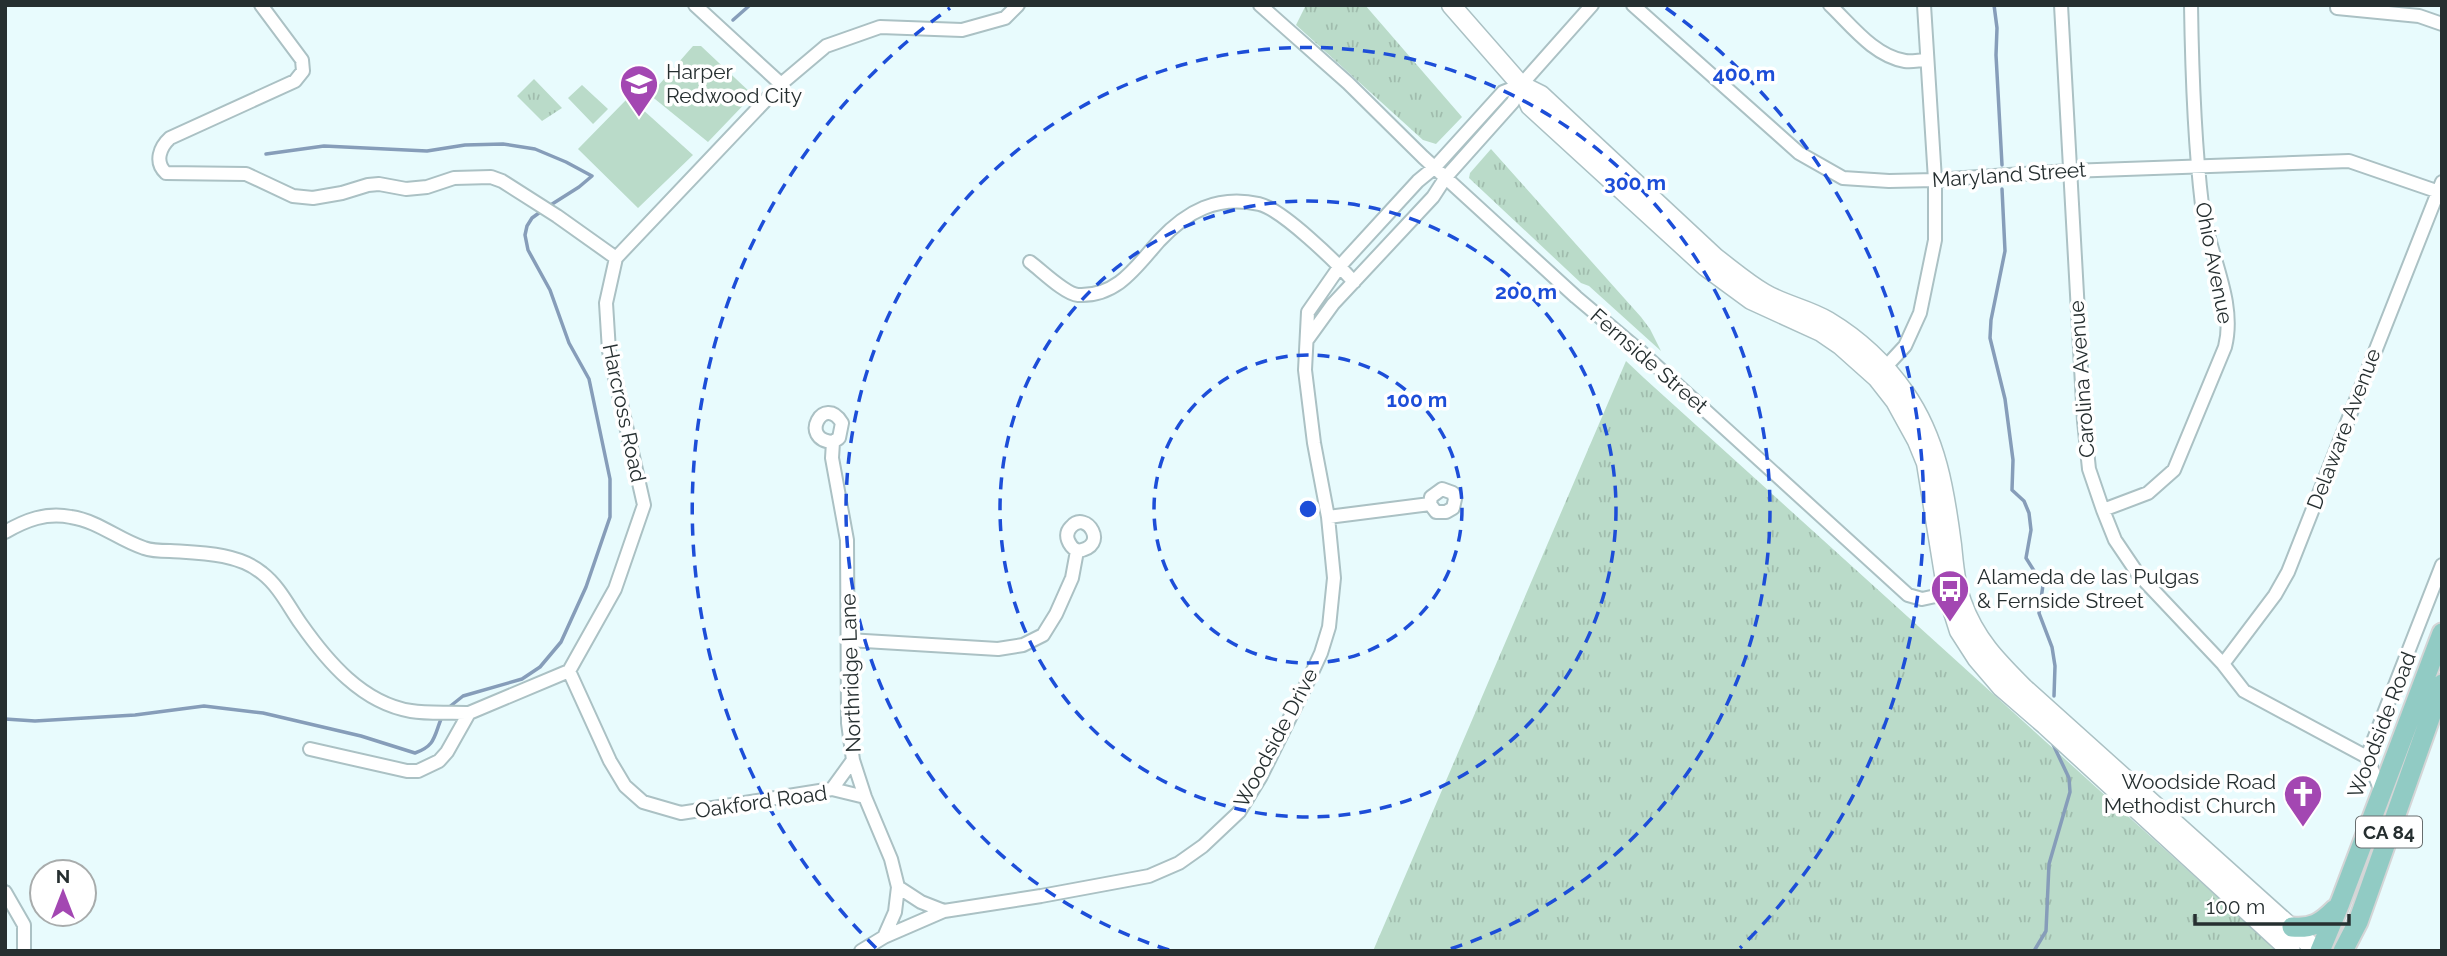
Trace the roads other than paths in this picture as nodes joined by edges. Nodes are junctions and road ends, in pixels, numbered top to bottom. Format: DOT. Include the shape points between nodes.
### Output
graph roads {
  1 [pos="261,5"];
  2 [pos="695,5"];
  3 [pos="1018,5"];
  4 [pos="1260,5"];
  5 [pos="1451,5"];
  6 [pos="1592,5"];
  7 [pos="1633,5"];
  8 [pos="1830,5"];
  9 [pos="1924,5"];
  10 [pos="2061,5"];
  11 [pos="2191,5"];
  12 [pos="2337,8"];
  13 [pos="2442,24"];
  14 [pos="1927,60"];
  15 [pos="781,84"];
  16 [pos="1521,85"];
  17 [pos="2198,166"];
  18 [pos="1435,167"];
  19 [pos="2069,171"];
  20 [pos="1446,177"];
  21 [pos="1935,180"];
  22 [pos="2441,189"];
  23 [pos="616,258"];
  24 [pos="1030,262"];
  25 [pos="1340,266"];
  26 [pos="1354,282"];
  27 [pos="1305,342"];
  28 [pos="1881,372"];
  29 [pos="833,442"];
  30 [pos="1430,504"];
  31 [pos="2103,510"];
  32 [pos="1328,517"];
  33 [pos="5,532"];
  34 [pos="1077,551"];
  35 [pos="2442,565"];
  36 [pos="1952,592"];
  37 [pos="2442,633"];
  38 [pos="848,640"];
  39 [pos="2224,664"];
  40 [pos="569,671"];
  41 [pos="2442,684"];
  42 [pos="469,713"];
  43 [pos="2436,717"];
  44 [pos="310,749"];
  45 [pos="2367,757"];
  46 [pos="853,760"];
  47 [pos="832,789"];
  48 [pos="2381,792"];
  49 [pos="865,797"];
  50 [pos="2219,875"];
  51 [pos="898,887"];
  52 [pos="5,892"];
  53 [pos="2340,904"];
  54 [pos="944,911"];
  55 [pos="2292,928"];
  56 [pos="2355,928"];
  57 [pos="884,937"];
  58 [pos="24,951"];
  59 [pos="860,951"];
  60 [pos="2291,951"];
  61 [pos="2318,951"];
  62 [pos="2343,951"];
  63 [pos="2353,951"];
  1 -- 23 [label="street" via="302,60 303,71 295,81 170,138 162,145 159,158 166,173 246,174 293,196 313,198 368,185 406,189 454,178 491,177"];
  2 -- 15 [label="street"];
  3 -- 15 [label="street" via="1005,18 962,30 880,27 826,46"];
  4 -- 18 [label="street, Fernside Street"];
  5 -- 16 [label="main road"];
  6 -- 16 [label="street"];
  7 -- 21 [label="street, Maryland Street" via="1799,153 1843,178"];
  8 -- 14 [label="street" via="1888,55 1905,61"];
  9 -- 14 [label="street"];
  10 -- 19 [label="street, Carolina Avenue"];
  11 -- 17 [label="street, Ohio Avenue"];
  12 -- 13 [label="street" via="2419,16"];
  14 -- 21 [label="street"];
  15 -- 23 [label="street"];
  16 -- 18 [label="street, Woodside Drive" via="1503,92"];
  16 -- 20 [label="street" via="1513,102"];
  16 -- 28 [label="main road" via="1530,106 1706,267 1751,299 1821,332"];
  17 -- 19 [label="street, Maryland Street"];
  17 -- 22 [label="street, Maryland Street" via="2349,161"];
  17 -- 31 [label="street, Ohio Avenue" via="2202,208 2227,312 2225,347 2174,470 2148,493"];
  18 -- 20 [label="street, Fernside Street"];
  18 -- 25 [label="street, Woodside Drive"];
  19 -- 21 [label="street, Maryland Street"];
  19 -- 31 [label="street, Carolina Avenue" via="2084,421 2089,468"];
  20 -- 26 [label="street"];
  20 -- 36 [label="street, Fernside Street" via="1908,595 1922,599"];
  21 -- 28 [label="street" via="1935,240 1920,313 1905,346"];
  22 -- 39 [label="street, Delaware Avenue" via="2288,572"];
  23 -- 40 [label="street, Harcross Road" via="606,303 609,351 643,505 615,589"];
  24 -- 25 [label="street" via="1075,295 1102,293 1131,275 1181,220 1206,205 1228,202 1261,204"];
  25 -- 26 [label="street"];
  25 -- 27 [label="street, Woodside Drive" via="1308,312"];
  26 -- 27 [label="street"];
  27 -- 32 [label="street, Woodside Drive" via="1308,403"];
  28 -- 36 [label="main road" via="1913,406 1932,443 1941,472"];
  29 -- 38 [label="street, Northridge Lane" via="847,540"];
  30 -- 32 [label="street"];
  31 -- 39 [label="street, Carolina Avenue" via="2115,540 2138,574"];
  32 -- 54 [label="street, Woodside Drive" via="1334,578 1321,653 1239,812 1203,846 1149,876"];
  33 -- 42 [label="street" via="39,516 69,516 146,550 212,555 246,564 262,572 323,654 359,688 410,711"];
  34 -- 38 [label="street" via="1072,578 1056,614 1043,635 1023,645 998,649"];
  35 -- 45 [label="street, Woodside Road"];
  36 -- 50 [label="main road" via="1959,631 1993,678 2128,791"];
  37 -- 48 [label="main road, Woodside Road / CA 84"];
  38 -- 46 [label="street, Northridge Lane"];
  39 -- 45 [label="street, Carolina Avenue" via="2244,691"];
  40 -- 42 [label="street"];
  40 -- 47 [label="street, Oakford Road" via="610,761 625,786 643,802 681,813"];
  41 -- 43 [label="main road, Woodside Road / CA 84"];
  42 -- 44 [label="street" via="447,752 418,771"];
  43 -- 56 [label="main road, Woodside Road / CA 84"];
  45 -- 48 [label="street"];
  46 -- 47 [label="street"];
  46 -- 49 [label="street, Northridge Lane"];
  47 -- 49 [label="street, Oakford Road"];
  48 -- 53 [label="main road, Woodside Road / CA 84"];
  49 -- 51 [label="street, Northridge Lane"];
  50 -- 55 [label="main road"];
  50 -- 60 [label="main road"];
  51 -- 54 [label="street"];
  51 -- 57 [label="street, Northridge Lane" via="895,912"];
  52 -- 58 [label="street" via="24,925"];
  53 -- 55 [label="main road" via="2320,924"];
  53 -- 61 [label="main road, Woodside Road / CA 84"];
  54 -- 57 [label="street, Woodside Drive"];
  55 -- 61 [label="main road"];
  56 -- 62 [label="main road, Woodside Road / CA 84"];
  56 -- 63 [label="main road"];
  57 -- 59 [label="street, Woodside Drive"];
}
